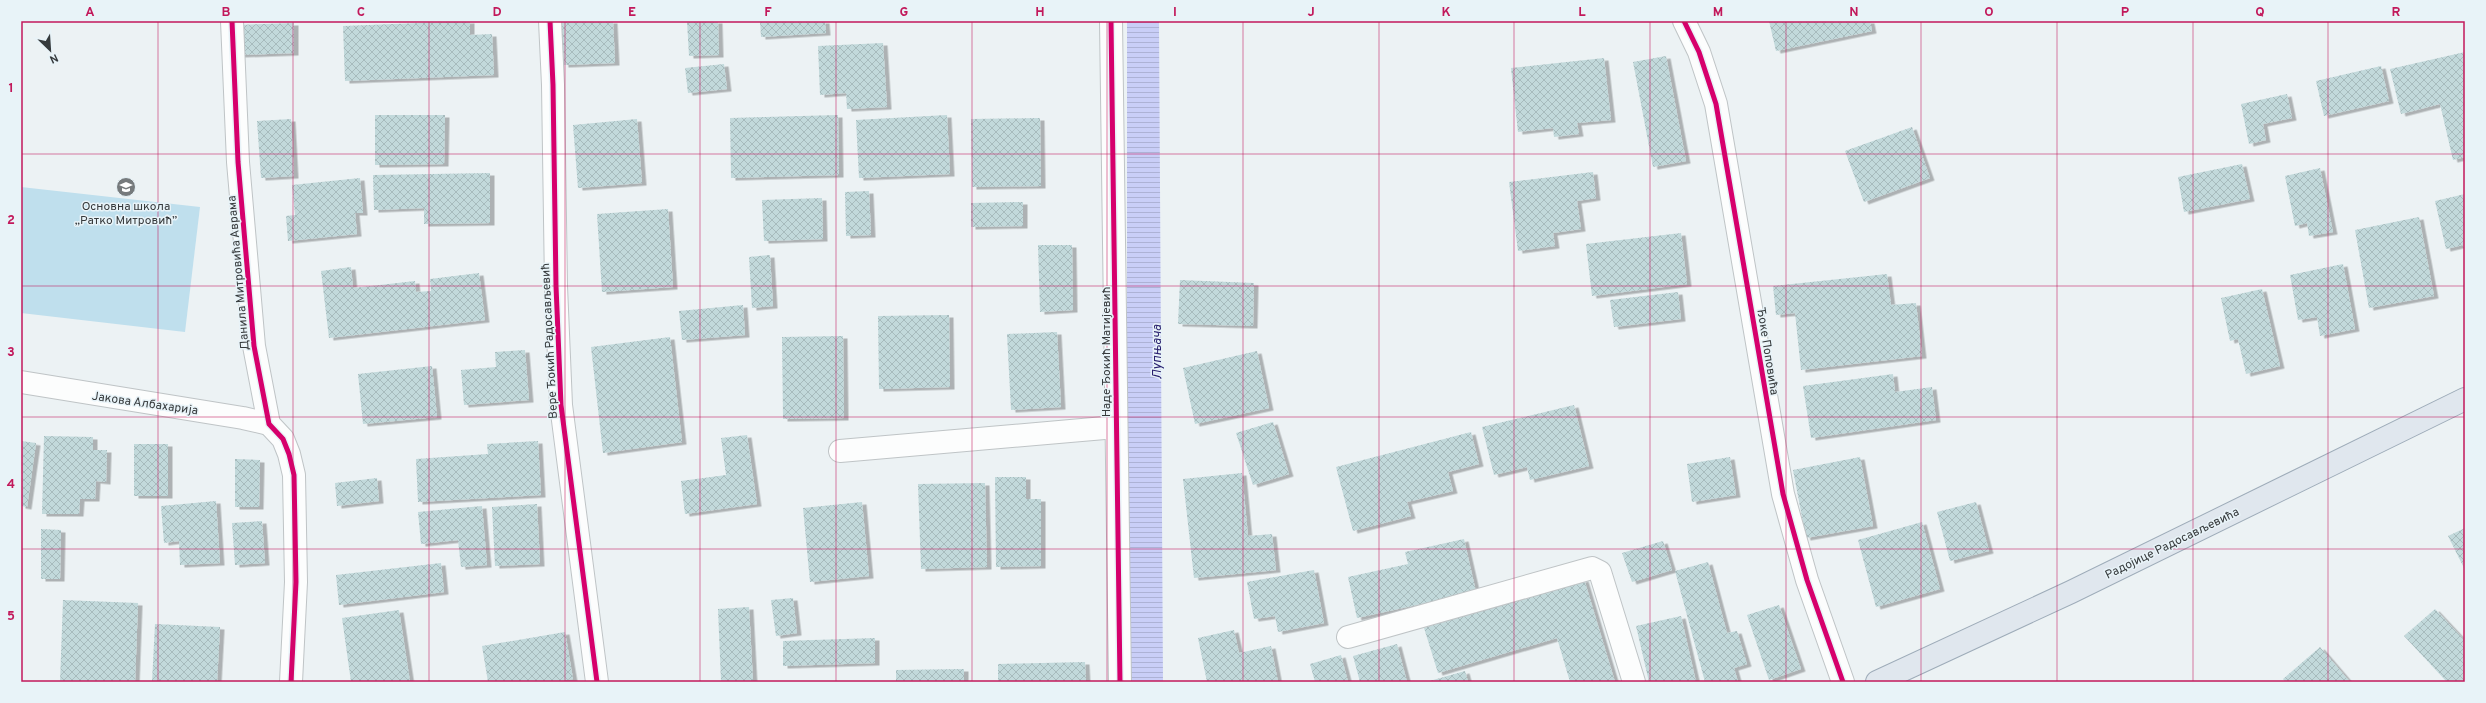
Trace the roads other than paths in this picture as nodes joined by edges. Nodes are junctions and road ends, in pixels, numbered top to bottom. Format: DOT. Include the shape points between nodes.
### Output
graph roads {
  1 [pos="232,21"];
  2 [pos="550,21"];
  3 [pos="1111,21"];
  4 [pos="1684,21"];
  5 [pos="21,382"];
  6 [pos="2465,399"];
  7 [pos="269,424"];
  8 [pos="1116,427"];
  9 [pos="840,451"];
  10 [pos="1348,638"];
  11 [pos="291,682"];
  12 [pos="596,682"];
  13 [pos="1120,682"];
  14 [pos="1634,682"];
  15 [pos="1843,682"];
  16 [pos="1877,682"];
  1 -- 7 [label="street, Данила Митровића Аврама" via="238,162 254,346"];
  2 -- 12 [label="street, Вере Ђокић Радосављевић" via="561,405"];
  3 -- 8 [label="street, Наде Ђокић Матијевић"];
  4 -- 15 [label="street, Ђоке Поповића" via="1699,52 1716,104 1783,494 1807,580"];
  5 -- 7 [label="street, Јакова Албахарија"];
  6 -- 16 [label="main road, Радојице Радосављевића" via="2071,592"];
  7 -- 11 [label="street" via="283,439 290,454 294,475 296,582"];
  8 -- 9 [label="street"];
  8 -- 13 [label="street, Наде Ђокић Матијевић"];
  10 -- 14 [label="street" via="1592,568 1600,572"];
}
